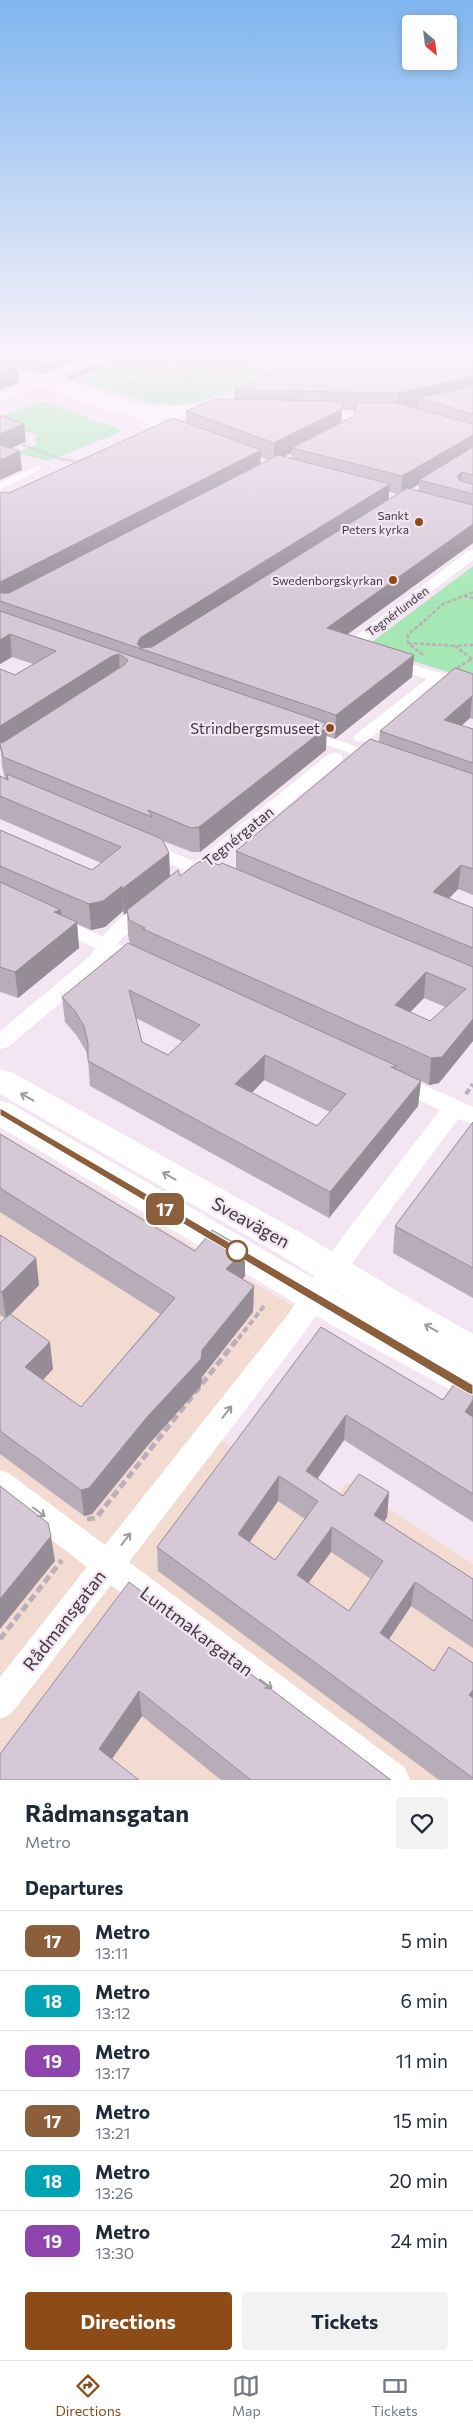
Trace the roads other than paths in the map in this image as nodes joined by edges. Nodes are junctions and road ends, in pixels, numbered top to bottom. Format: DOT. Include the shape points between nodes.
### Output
graph roads {
  1 [pos="38,468"];
  2 [pos="21,477"];
  3 [pos="30,480"];
  4 [pos="0,486"];
  5 [pos="473,554"];
  6 [pos="438,677"];
  7 [pos="473,688"];
  8 [pos="298,731"];
  9 [pos="361,738"];
  10 [pos="341,753"];
  11 [pos="385,762"];
  12 [pos="128,840"];
  13 [pos="197,869"];
  14 [pos="234,885"];
  15 [pos="41,916"];
  16 [pos="106,946"];
  17 [pos="159,971"];
  18 [pos="0,1042"];
  19 [pos="375,1071"];
  20 [pos="0,1080"];
  21 [pos="464,1106"];
  22 [pos="0,1112"];
  23 [pos="324,1284"];
  24 [pos="473,1352"];
  25 [pos="473,1383"];
  26 [pos="0,1482"];
  27 [pos="107,1564"];
  28 [pos="0,1703"];
  29 [pos="393,1780"];
  1 -- 2 [label="lane"];
  2 -- 3 [label="lane"];
  2 -- 4 [label="lane"];
  5 -- 6 [label="street, Tegnérlunden" via="352,647 366,655"];
  6 -- 7 [label="street, Tegnérlunden"];
  6 -- 9 [label="street, Tegnérgatan"];
  8 -- 10 [label="street"];
  9 -- 10 [label="street, Tegnérgatan"];
  10 -- 11 [label="street"];
  10 -- 13 [label="street, Tegnérgatan"];
  12 -- 13 [label="street"];
  13 -- 14 [label="street"];
  13 -- 16 [label="street, Tegnérgatan" via="115,934"];
  15 -- 16 [label="street"];
  16 -- 17 [label="street"];
  16 -- 18 [label="street, Tegnérgatan" via="96,962"];
  19 -- 21 [label="street"];
  23 -- 20 [label="main road, Sveavägen, one-way"];
  21 -- 23 [label="street, Rådmansgatan"];
  22 -- 23 [label="main road, Sveavägen"];
  24 -- 23 [label="main road, Sveavägen, one-way"];
  23 -- 25 [label="main road, Sveavägen"];
  27 -- 23 [label="street, Rådmansgatan, one-way"];
  26 -- 27 [label="street, Luntmakargatan, one-way"];
  27 -- 28 [label="street, Rådmansgatan"];
  27 -- 29 [label="street, Luntmakargatan, one-way"];
}
